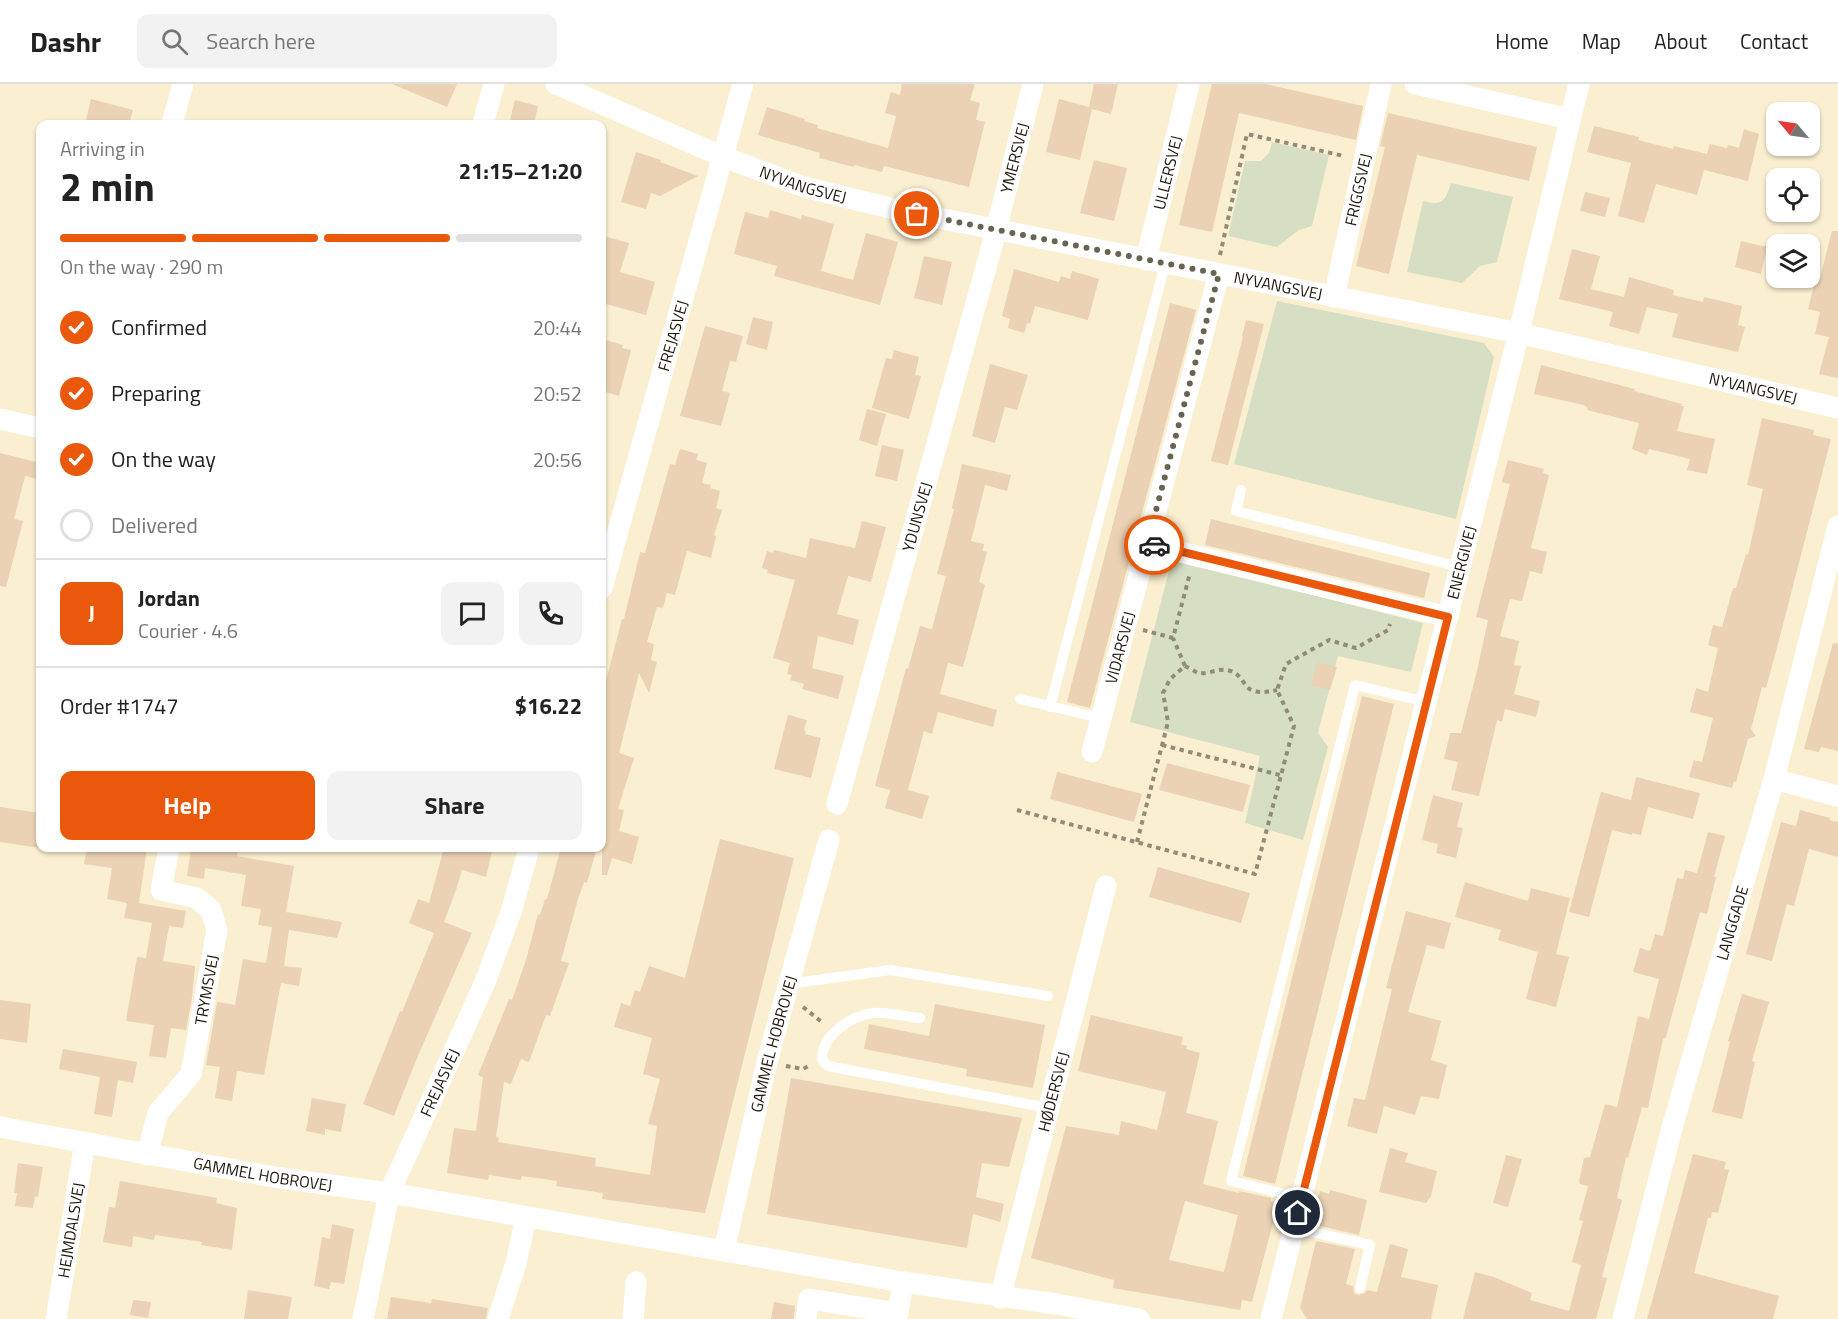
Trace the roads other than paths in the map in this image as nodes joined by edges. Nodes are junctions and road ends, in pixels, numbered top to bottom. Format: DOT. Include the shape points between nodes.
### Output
graph roads {
  1 [pos="183,84"];
  2 [pos="494,84"];
  3 [pos="556,84"];
  4 [pos="743,84"];
  5 [pos="1033,84"];
  6 [pos="1189,84"];
  7 [pos="1381,84"];
  8 [pos="1415,84"];
  9 [pos="1579,84"];
  10 [pos="1570,119"];
  11 [pos="173,120"];
  12 [pos="484,120"];
  13 [pos="721,156"];
  14 [pos="995,230"];
  15 [pos="1156,262"];
  16 [pos="1219,274"];
  17 [pos="1334,297"];
  18 [pos="1519,333"];
  19 [pos="1838,408"];
  20 [pos="0,419"];
  21 [pos="36,427"];
  22 [pos="1241,490"];
  23 [pos="1838,526"];
  24 [pos="1147,544"];
  25 [pos="1460,567"];
  26 [pos="606,573"];
  27 [pos="1448,617"];
  28 [pos="1020,699"];
  29 [pos="1426,702"];
  30 [pos="1050,707"];
  31 [pos="1100,718"];
  32 [pos="1092,752"];
  33 [pos="1774,778"];
  34 [pos="1838,796"];
  35 [pos="837,804"];
  36 [pos="829,840"];
  37 [pos="168,852"];
  38 [pos="528,852"];
  39 [pos="1106,886"];
  40 [pos="787,989"];
  41 [pos="1048,996"];
  42 [pos="920,1018"];
  43 [pos="1048,1108"];
  44 [pos="0,1127"];
  45 [pos="85,1142"];
  46 [pos="147,1155"];
  47 [pos="390,1194"];
  48 [pos="1302,1198"];
  49 [pos="526,1217"];
  50 [pos="1294,1228"];
  51 [pos="724,1251"];
  52 [pos="636,1282"];
  53 [pos="903,1282"];
  54 [pos="1360,1288"];
  55 [pos="1000,1298"];
  56 [pos="1129,1318"];
  57 [pos="56,1319"];
  58 [pos="363,1319"];
  59 [pos="498,1319"];
  60 [pos="633,1319"];
  61 [pos="806,1319"];
  62 [pos="1271,1319"];
  63 [pos="1623,1319"];
  1 -- 11 [label="street"];
  2 -- 12 [label="street"];
  3 -- 13 [label="street, NYVANGSVEJ"];
  4 -- 13 [label="street, FREJASVEJ"];
  5 -- 14 [label="street, YMERSVEJ"];
  6 -- 15 [label="street, ULLERSVEJ"];
  7 -- 17 [label="street, FRIGGSVEJ"];
  8 -- 10 [label="street"];
  9 -- 10 [label="street, ENERGIVEJ"];
  10 -- 18 [label="street, ENERGIVEJ"];
  13 -- 14 [label="street, NYVANGSVEJ" via="804,187"];
  13 -- 26 [label="street, FREJASVEJ"];
  14 -- 15 [label="street, NYVANGSVEJ"];
  14 -- 35 [label="street, YDUNSVEJ"];
  15 -- 16 [label="street, NYVANGSVEJ"];
  15 -- 30 [label="lane"];
  16 -- 17 [label="street, NYVANGSVEJ"];
  16 -- 24 [label="street, VIDARSVEJ"];
  17 -- 18 [label="street, NYVANGSVEJ"];
  18 -- 19 [label="street, NYVANGSVEJ"];
  18 -- 25 [label="street, ENERGIVEJ"];
  20 -- 21 [label="street"];
  22 -- 25 [label="lane" via="1236,511"];
  23 -- 33 [label="street, LANGGADE"];
  24 -- 27 [label="street"];
  24 -- 31 [label="street, VIDARSVEJ"];
  25 -- 27 [label="street, ENERGIVEJ"];
  27 -- 29 [label="street, ENERGIVEJ"];
  28 -- 30 [label="lane"];
  29 -- 48 [label="street, ENERGIVEJ"];
  29 -- 48 [label="lane" via="1355,685 1232,1181"];
  30 -- 31 [label="lane"];
  31 -- 32 [label="street, VIDARSVEJ"];
  33 -- 34 [label="street"];
  33 -- 63 [label="street, LANGGADE" via="1673,1124"];
  36 -- 40 [label="street, GAMMEL HOBROVEJ"];
  37 -- 46 [label="street, TRYMSVEJ" via="161,890 196,898 211,910 217,930 191,1074 158,1113"];
  38 -- 47 [label="street, FREJASVEJ" via="486,980"];
  39 -- 43 [label="street, HØDERSVEJ"];
  40 -- 41 [label="lane" via="890,970"];
  40 -- 51 [label="street, GAMMEL HOBROVEJ"];
  42 -- 43 [label="lane" via="873,1012 843,1024 821,1049 822,1060 828,1066"];
  43 -- 55 [label="street, HØDERSVEJ"];
  44 -- 45 [label="street, GAMMEL HOBROVEJ"];
  45 -- 46 [label="street, GAMMEL HOBROVEJ"];
  45 -- 57 [label="street, HEJMDALSVEJ"];
  46 -- 47 [label="street, GAMMEL HOBROVEJ"];
  47 -- 49 [label="street, GAMMEL HOBROVEJ"];
  47 -- 58 [label="street, FREJASVEJ"];
  48 -- 50 [label="street, ENERGIVEJ"];
  49 -- 51 [label="street, GAMMEL HOBROVEJ"];
  49 -- 59 [label="street"];
  50 -- 54 [label="lane" via="1370,1245"];
  50 -- 62 [label="street, ENERGIVEJ"];
  51 -- 53 [label="street, GAMMEL HOBROVEJ"];
  52 -- 60 [label="street"];
  53 -- 55 [label="street, GAMMEL HOBROVEJ"];
  53 -- 61 [label="street" via="898,1314 809,1299"];
  55 -- 56 [label="street, GAMMEL HOBROVEJ"];
}
